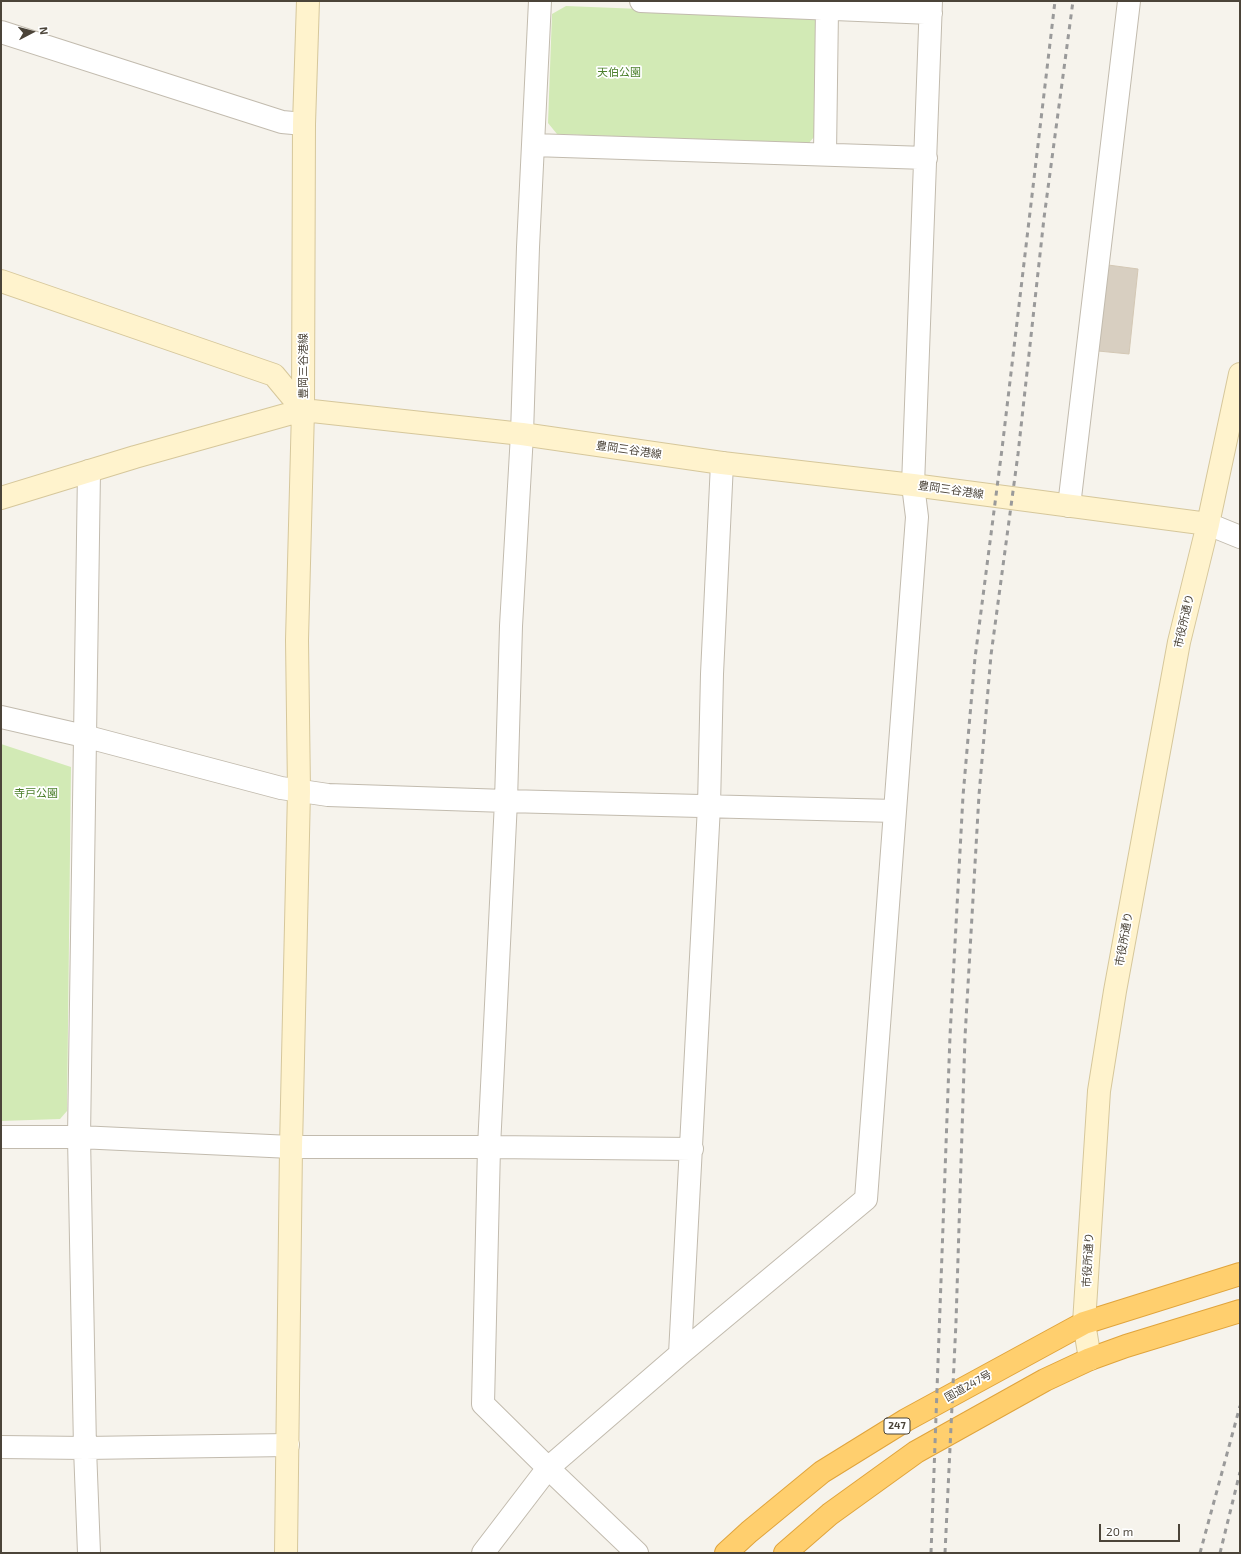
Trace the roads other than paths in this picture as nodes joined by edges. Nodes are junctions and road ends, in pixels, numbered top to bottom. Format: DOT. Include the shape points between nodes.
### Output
graph roads {
  1 [pos="308,1"];
  2 [pos="540,1"];
  3 [pos="641,1"];
  4 [pos="1129,1"];
  5 [pos="931,7"];
  6 [pos="827,9"];
  7 [pos="1,32"];
  8 [pos="304,124"];
  9 [pos="533,145"];
  10 [pos="825,154"];
  11 [pos="926,158"];
  12 [pos="1,281"];
  13 [pos="1240,374"];
  14 [pos="303,410"];
  15 [pos="522,434"];
  16 [pos="722,463"];
  17 [pos="89,471"];
  18 [pos="913,485"];
  19 [pos="1,498"];
  20 [pos="1069,506"];
  21 [pos="1208,524"];
  22 [pos="1240,538"];
  23 [pos="1,717"];
  24 [pos="84,736"];
  25 [pos="299,791"];
  26 [pos="506,801"];
  27 [pos="709,806"];
  28 [pos="895,811"];
  29 [pos="1,1137"];
  30 [pos="79,1137"];
  31 [pos="488,1147"];
  32 [pos="291,1148"];
  33 [pos="692,1149"];
  34 [pos="1240,1274"];
  35 [pos="1240,1312"];
  36 [pos="1084,1323"];
  37 [pos="680,1354"];
  38 [pos="1090,1359"];
  39 [pos="288,1445"];
  40 [pos="1,1447"];
  41 [pos="85,1448"];
  42 [pos="548,1468"];
  43 [pos="89,1553"];
  44 [pos="286,1553"];
  45 [pos="482,1553"];
  46 [pos="637,1553"];
  47 [pos="726,1553"];
  48 [pos="785,1553"];
  1 -- 8 [label="street, 豊岡三谷港線"];
  2 -- 9 [label="street"];
  3 -- 6 [label="street"];
  4 -- 20 [label="street"];
  5 -- 6 [label="street"];
  5 -- 11 [label="street"];
  6 -- 10 [label="street"];
  7 -- 8 [label="street" via="282,122"];
  8 -- 14 [label="street, 豊岡三谷港線"];
  9 -- 10 [label="street"];
  9 -- 15 [label="street"];
  10 -- 11 [label="street"];
  11 -- 18 [label="street"];
  12 -- 14 [label="street" via="274,375"];
  13 -- 21 [label="street"];
  14 -- 15 [label="street, 豊岡三谷港線"];
  14 -- 17 [label="street"];
  14 -- 25 [label="street" via="297,640"];
  15 -- 16 [label="street, 豊岡三谷港線"];
  15 -- 26 [label="street" via="511,626"];
  16 -- 18 [label="street, 豊岡三谷港線"];
  16 -- 27 [label="street" via="712,674"];
  17 -- 19 [label="street"];
  17 -- 24 [label="street"];
  18 -- 20 [label="street, 豊岡三谷港線"];
  18 -- 28 [label="street" via="917,517"];
  20 -- 21 [label="street, 豊岡三谷港線"];
  21 -- 22 [label="street"];
  21 -- 36 [label="street, 市役所通り" via="1179,642 1099,1091"];
  23 -- 24 [label="street"];
  24 -- 25 [label="street"];
  24 -- 30 [label="street"];
  25 -- 26 [label="street" via="328,795"];
  25 -- 32 [label="street"];
  26 -- 27 [label="street"];
  26 -- 31 [label="street"];
  27 -- 28 [label="street"];
  27 -- 33 [label="street"];
  28 -- 37 [label="street" via="866,1199"];
  29 -- 30 [label="street"];
  30 -- 32 [label="street"];
  30 -- 41 [label="street"];
  31 -- 32 [label="street"];
  31 -- 33 [label="street"];
  31 -- 42 [label="street" via="483,1404"];
  32 -- 39 [label="street"];
  33 -- 37 [label="street"];
  34 -- 36 [label="highway, 国道247号 / 247"];
  35 -- 38 [label="highway"];
  36 -- 38 [label="street, 市役所通り"];
  36 -- 47 [label="highway, 国道247号 / 247" via="906,1420 822,1472"];
  37 -- 42 [label="street"];
  38 -- 48 [label="highway" via="1045,1380 916,1452 830,1514"];
  39 -- 41 [label="street"];
  39 -- 44 [label="street"];
  40 -- 41 [label="street"];
  41 -- 43 [label="street"];
  42 -- 45 [label="street"];
  42 -- 46 [label="street"];
}
